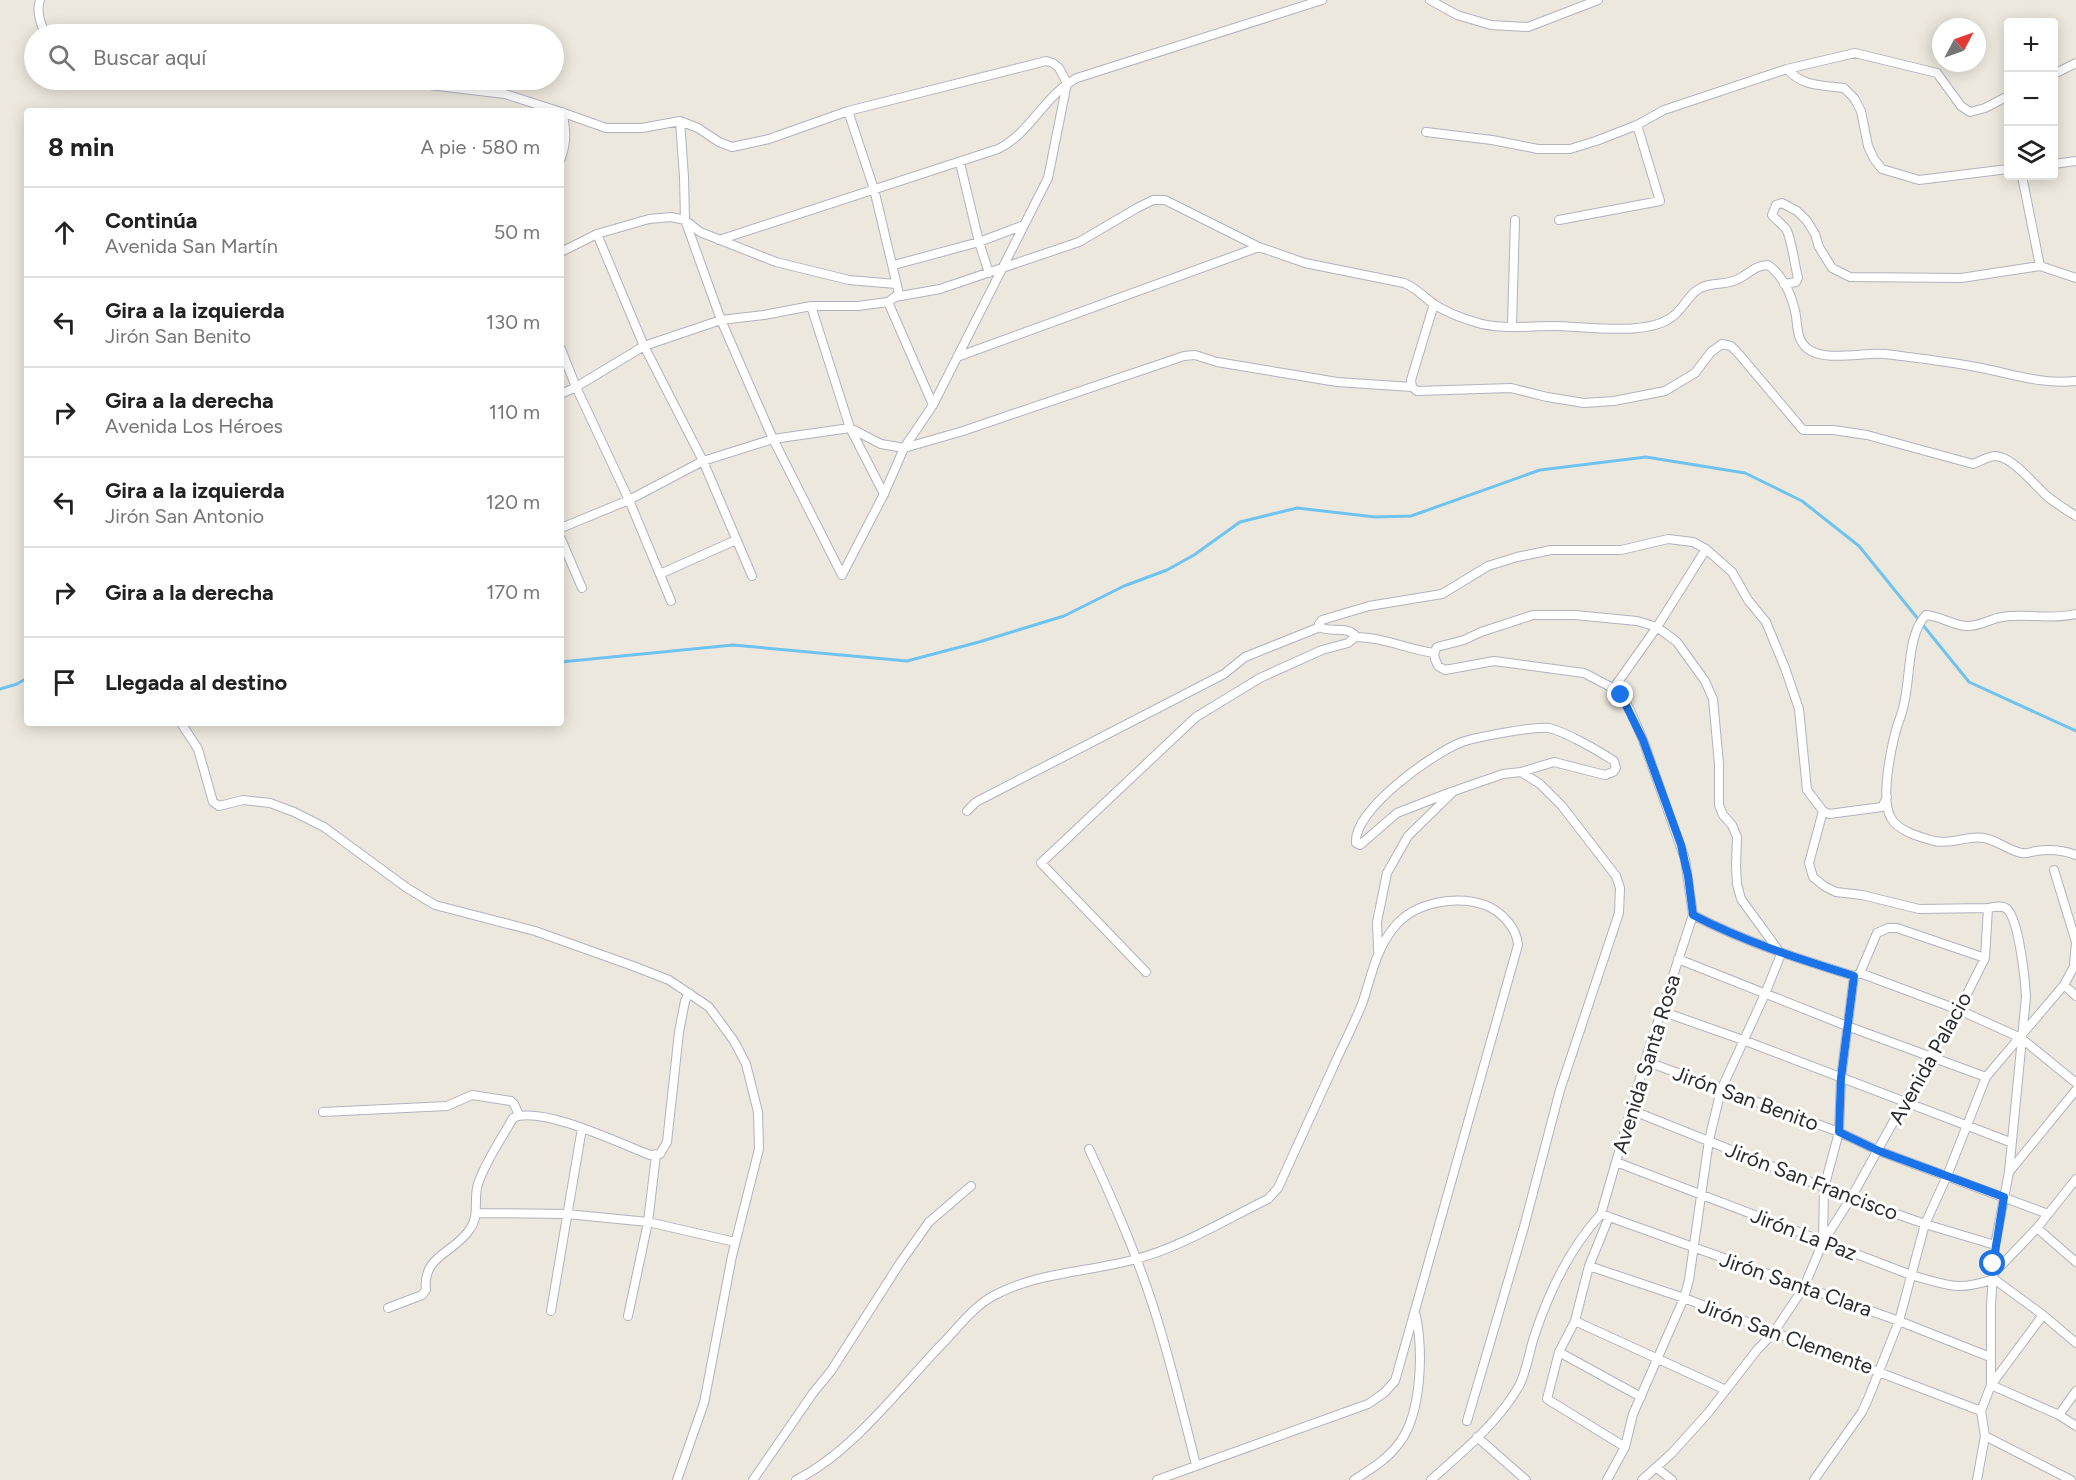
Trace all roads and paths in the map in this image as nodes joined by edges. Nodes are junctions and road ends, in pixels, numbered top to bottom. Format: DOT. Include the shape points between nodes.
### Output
graph roads {
  1 [pos="40,0"];
  2 [pos="1322,0"];
  3 [pos="1430,0"];
  4 [pos="1598,0"];
  5 [pos="42,24"];
  6 [pos="2076,63"];
  7 [pos="1787,69"];
  8 [pos="2058,72"];
  9 [pos="1067,83"];
  10 [pos="471,90"];
  11 [pos="2004,98"];
  12 [pos="548,108"];
  13 [pos="848,111"];
  14 [pos="564,113"];
  15 [pos="680,121"];
  16 [pos="564,124"];
  17 [pos="1637,125"];
  18 [pos="1426,132"];
  19 [pos="564,149"];
  20 [pos="2076,161"];
  21 [pos="960,163"];
  22 [pos="2058,163"];
  23 [pos="2004,169"];
  24 [pos="2023,180"];
  25 [pos="874,189"];
  26 [pos="685,220"];
  27 [pos="1515,220"];
  28 [pos="1559,220"];
  29 [pos="1024,225"];
  30 [pos="597,234"];
  31 [pos="719,240"];
  32 [pos="979,242"];
  33 [pos="1259,247"];
  34 [pos="564,250"];
  35 [pos="894,265"];
  36 [pos="2040,266"];
  37 [pos="1002,268"];
  38 [pos="989,273"];
  39 [pos="2076,278"];
  40 [pos="896,284"];
  41 [pos="1784,284"];
  42 [pos="892,299"];
  43 [pos="1434,304"];
  44 [pos="811,306"];
  45 [pos="720,320"];
  46 [pos="1512,325"];
  47 [pos="644,346"];
  48 [pos="564,357"];
  49 [pos="957,357"];
  50 [pos="2076,381"];
  51 [pos="576,387"];
  52 [pos="1412,387"];
  53 [pos="564,392"];
  54 [pos="933,405"];
  55 [pos="850,428"];
  56 [pos="773,439"];
  57 [pos="904,447"];
  58 [pos="703,461"];
  59 [pos="884,494"];
  60 [pos="628,500"];
  61 [pos="2076,516"];
  62 [pos="564,527"];
  63 [pos="736,540"];
  64 [pos="564,546"];
  65 [pos="1706,549"];
  66 [pos="660,574"];
  67 [pos="752,576"];
  68 [pos="582,588"];
  69 [pos="671,601"];
  70 [pos="2076,614"];
  71 [pos="1320,627"];
  72 [pos="1657,627"];
  73 [pos="1354,637"];
  74 [pos="1434,653"];
  75 [pos="1613,689"];
  76 [pos="183,726"];
  77 [pos="1521,772"];
  78 [pos="1454,791"];
  79 [pos="1887,797"];
  80 [pos="967,811"];
  81 [pos="1823,811"];
  82 [pos="2076,855"];
  83 [pos="2054,870"];
  84 [pos="1988,908"];
  85 [pos="1693,915"];
  86 [pos="1378,952"];
  87 [pos="1781,954"];
  88 [pos="1985,958"];
  89 [pos="1678,959"];
  90 [pos="2075,963"];
  91 [pos="1146,972"];
  92 [pos="1857,974"];
  93 [pos="2064,985"];
  94 [pos="688,993"];
  95 [pos="1765,994"];
  96 [pos="2076,996"];
  97 [pos="1959,1010"];
  98 [pos="1661,1011"];
  99 [pos="1847,1026"];
  100 [pos="2021,1038"];
  101 [pos="1743,1040"];
  102 [pos="1930,1056"];
  103 [pos="1646,1061"];
  104 [pos="1986,1077"];
  105 [pos="1841,1078"];
  106 [pos="2076,1083"];
  107 [pos="1721,1090"];
  108 [pos="2076,1090"];
  109 [pos="1905,1102"];
  110 [pos="1631,1110"];
  111 [pos="323,1112"];
  112 [pos="519,1115"];
  113 [pos="1967,1126"];
  114 [pos="582,1128"];
  115 [pos="1839,1132"];
  116 [pos="1709,1140"];
  117 [pos="2010,1142"];
  118 [pos="1089,1149"];
  119 [pos="1879,1151"];
  120 [pos="656,1155"];
  121 [pos="1616,1162"];
  122 [pos="2009,1172"];
  123 [pos="1947,1176"];
  124 [pos="2076,1179"];
  125 [pos="971,1186"];
  126 [pos="1824,1188"];
  127 [pos="1701,1194"];
  128 [pos="2004,1197"];
  129 [pos="1851,1198"];
  130 [pos="476,1213"];
  131 [pos="567,1214"];
  132 [pos="2048,1214"];
  133 [pos="1605,1216"];
  134 [pos="648,1222"];
  135 [pos="1925,1224"];
  136 [pos="2037,1228"];
  137 [pos="735,1242"];
  138 [pos="1823,1242"];
  139 [pos="1995,1245"];
  140 [pos="1692,1248"];
  141 [pos="1137,1259"];
  142 [pos="2076,1262"];
  143 [pos="1589,1266"];
  144 [pos="1911,1275"];
  145 [pos="1994,1276"];
  146 [pos="1804,1287"];
  147 [pos="1684,1298"];
  148 [pos="388,1308"];
  149 [pos="551,1311"];
  150 [pos="1415,1314"];
  151 [pos="2043,1314"];
  152 [pos="628,1316"];
  153 [pos="1575,1321"];
  154 [pos="1899,1321"];
  155 [pos="1774,1332"];
  156 [pos="2076,1343"];
  157 [pos="1559,1352"];
  158 [pos="1990,1357"];
  159 [pos="1658,1360"];
  160 [pos="1878,1370"];
  161 [pos="1991,1385"];
  162 [pos="1726,1390"];
  163 [pos="2076,1391"];
  164 [pos="1641,1397"];
  165 [pos="1981,1411"];
  166 [pos="2059,1415"];
  167 [pos="1467,1421"];
  168 [pos="2076,1426"];
  169 [pos="1985,1436"];
  170 [pos="1477,1437"];
  171 [pos="1625,1447"];
  172 [pos="1196,1465"];
  173 [pos="1657,1468"];
  174 [pos="677,1480"];
  175 [pos="753,1480"];
  176 [pos="796,1480"];
  177 [pos="1157,1480"];
  178 [pos="1354,1480"];
  179 [pos="1431,1480"];
  180 [pos="1526,1480"];
  181 [pos="1607,1480"];
  182 [pos="1642,1480"];
  183 [pos="1672,1480"];
  184 [pos="1814,1480"];
  185 [pos="1977,1480"];
  186 [pos="2071,1480"];
  1 -- 5 [label="street"];
  2 -- 9 [label="street"];
  3 -- 4 [label="street" via="1468,19 1528,27"];
  6 -- 8 [label="street"];
  7 -- 11 [label="street" via="1855,53 1937,72 1970,112"];
  7 -- 17 [label="street" via="1664,110"];
  7 -- 23 [label="street" via="1796,79 1844,88 1854,98 1861,111 1868,146 1882,168 1919,180"];
  9 -- 13 [label="street" via="1059,68 1046,61"];
  9 -- 21 [label="street" via="1011,143"];
  9 -- 29 [label="street" via="1048,178"];
  10 -- 12 [label="street" via="505,94"];
  13 -- 15 [label="street" via="769,139 732,147"];
  13 -- 25 [label="street"];
  14 -- 15 [label="street" via="606,128 642,128"];
  15 -- 26 [label="street"];
  16 -- 19 [label="street"];
  17 -- 18 [label="street" via="1570,148 1538,149"];
  17 -- 28 [label="street" via="1660,201"];
  20 -- 22 [label="street"];
  21 -- 25 [label="street"];
  21 -- 32 [label="street"];
  24 -- 36 [label="street"];
  25 -- 31 [label="street"];
  25 -- 35 [label="street"];
  26 -- 30 [label="street" via="649,219"];
  26 -- 31 [label="street"];
  26 -- 45 [label="street"];
  27 -- 46 [label="street"];
  29 -- 32 [label="street"];
  29 -- 37 [label="street"];
  30 -- 34 [label="street"];
  30 -- 47 [label="street"];
  31 -- 40 [label="street" via="807,271"];
  32 -- 35 [label="street"];
  32 -- 38 [label="street"];
  33 -- 37 [label="street" via="1165,200 1153,200 1079,243"];
  33 -- 43 [label="street" via="1305,263 1404,283 1418,289"];
  33 -- 49 [label="street"];
  35 -- 40 [label="street"];
  36 -- 39 [label="street"];
  36 -- 41 [label="street" via="1961,278 1850,277 1832,268 1807,221 1790,205 1782,203 1776,205 1772,215 1791,238 1798,278"];
  37 -- 38 [label="street"];
  37 -- 49 [label="street"];
  38 -- 42 [label="street"];
  40 -- 42 [label="street" via="899,294"];
  41 -- 46 [label="street" via="1776,270 1764,265 1737,280 1698,289 1679,313 1659,324 1625,328"];
  41 -- 50 [label="street" via="1802,342 1814,353 1882,354 1979,367 2034,380"];
  42 -- 44 [label="street" via="858,306"];
  42 -- 54 [label="street"];
  43 -- 46 [label="street" via="1486,325"];
  43 -- 52 [label="street" via="1410,380"];
  44 -- 45 [label="street"];
  44 -- 55 [label="street"];
  45 -- 47 [label="street"];
  45 -- 56 [label="street"];
  47 -- 51 [label="street"];
  47 -- 58 [label="street"];
  48 -- 51 [label="street"];
  49 -- 54 [label="street"];
  51 -- 53 [label="street"];
  51 -- 60 [label="street"];
  52 -- 57 [label="street" via="1337,382 1184,356 963,431"];
  52 -- 61 [label="street" via="1417,391 1511,388 1584,403 1614,401 1665,391 1695,373 1722,344 1738,353 1803,430 1867,435 1973,464 1995,456 2004,458"];
  54 -- 57 [label="street"];
  55 -- 56 [label="street"];
  55 -- 57 [label="street" via="881,444"];
  55 -- 59 [label="street"];
  56 -- 58 [label="street"];
  56 -- 59 [label="street" via="842,575"];
  57 -- 59 [label="street"];
  58 -- 60 [label="street"];
  58 -- 63 [label="street"];
  60 -- 62 [label="street"];
  60 -- 66 [label="street"];
  63 -- 66 [label="street"];
  63 -- 67 [label="street"];
  64 -- 68 [label="street"];
  65 -- 71 [label="street" via="1693,542 1668,539 1621,550 1551,550 1488,567 1442,594 1369,606 1322,620"];
  65 -- 72 [label="street"];
  65 -- 81 [label="street" via="1731,572 1766,622 1799,709 1807,790"];
  66 -- 69 [label="street"];
  70 -- 79 [label="street" via="2058,618 2001,617 1979,626 1926,615 1918,623 1912,647 1906,700 1893,740"];
  71 -- 73 [label="street" via="1350,631"];
  71 -- 80 [label="street" via="1245,657 1224,674 976,802"];
  72 -- 74 [label="street" via="1637,621 1575,615 1533,615 1443,644"];
  72 -- 75 [label="street"];
  72 -- 87 [label="street" via="1677,642 1713,699 1719,805 1737,837 1741,899"];
  73 -- 74 [label="street" via="1371,637"];
  73 -- 91 [label="street" via="1348,643 1322,650 1260,678 1196,717 1041,863"];
  74 -- 75 [label="street" via="1438,666 1445,670 1494,661 1584,674"];
  75 -- 85 [label="street" via="1630,710 1681,845"];
  76 -- 94 [label="street" via="198,749 213,802 219,806 243,800 270,803 294,812 324,827 435,905 535,932 633,966 669,980"];
  77 -- 78 [label="street"];
  77 -- 78 [label="street" via="1554,762 1605,775 1616,768 1614,761 1603,754 1548,728 1462,742 1421,765 1380,799 1357,831 1356,843 1360,845 1398,813"];
  77 -- 167 [label="street" via="1562,806 1616,876 1620,888 1619,913 1560,1090"];
  78 -- 86 [label="street" via="1408,836 1387,873 1377,922"];
  79 -- 81 [label="street" via="1882,807 1829,814"];
  79 -- 82 [label="street" via="1891,820 1935,841 1984,837 2024,854 2065,850"];
  81 -- 84 [label="street" via="1809,863 1813,877 1824,886 1836,892 1919,909"];
  83 -- 90 [label="street" via="2076,942"];
  84 -- 88 [label="street, Avenida Palacio"];
  84 -- 100 [label="street" via="2008,910 2014,924 2026,997"];
  85 -- 87 [label="street"];
  85 -- 89 [label="street, Avenida Santa Rosa"];
  86 -- 141 [label="street" via="1362,1004 1278,1188 1268,1199"];
  86 -- 150 [label="street" via="1401,920 1436,902 1476,902 1489,907 1518,936"];
  87 -- 92 [label="street"];
  87 -- 95 [label="street"];
  88 -- 92 [label="street" via="1888,928 1877,933"];
  88 -- 97 [label="street, Avenida Palacio"];
  89 -- 95 [label="street"];
  89 -- 98 [label="street, Avenida Santa Rosa"];
  90 -- 93 [label="street"];
  92 -- 97 [label="street"];
  92 -- 99 [label="street"];
  93 -- 96 [label="street"];
  93 -- 100 [label="street"];
  94 -- 120 [label="street" via="679,1032 667,1142"];
  94 -- 137 [label="street" via="710,1007 734,1041 746,1064 758,1112 759,1149"];
  95 -- 99 [label="street"];
  95 -- 101 [label="street"];
  97 -- 100 [label="street"];
  97 -- 102 [label="street, Avenida Palacio"];
  98 -- 101 [label="street"];
  98 -- 103 [label="street, Avenida Santa Rosa"];
  99 -- 102 [label="street"];
  99 -- 105 [label="street"];
  100 -- 104 [label="street"];
  100 -- 106 [label="street"];
  100 -- 117 [label="street"];
  101 -- 105 [label="street"];
  101 -- 107 [label="street"];
  102 -- 104 [label="street"];
  102 -- 109 [label="street, Avenida Palacio"];
  103 -- 107 [label="street, Jirón San Benito"];
  103 -- 110 [label="street, Avenida Santa Rosa"];
  104 -- 113 [label="street"];
  105 -- 109 [label="street"];
  105 -- 115 [label="street"];
  107 -- 115 [label="street, Jirón San Benito"];
  107 -- 116 [label="street"];
  108 -- 122 [label="street"];
  109 -- 113 [label="street"];
  109 -- 119 [label="street, Avenida Palacio"];
  110 -- 116 [label="street, Jirón San Francisco"];
  110 -- 121 [label="street, Avenida Santa Rosa"];
  111 -- 112 [label="street" via="447,1106 478,1094 511,1101"];
  112 -- 114 [label="street" via="539,1116"];
  112 -- 130 [label="street" via="513,1118 480,1178"];
  113 -- 117 [label="street"];
  113 -- 123 [label="street"];
  114 -- 120 [label="street"];
  114 -- 131 [label="street"];
  115 -- 119 [label="street, Jirón San Benito"];
  115 -- 126 [label="street"];
  116 -- 126 [label="street, Jirón San Francisco"];
  116 -- 127 [label="street"];
  117 -- 122 [label="street"];
  118 -- 141 [label="street"];
  119 -- 123 [label="street, Jirón San Benito"];
  119 -- 129 [label="street, Avenida Palacio"];
  120 -- 134 [label="street"];
  121 -- 127 [label="street, Jirón La Paz"];
  121 -- 133 [label="street, Avenida Santa Rosa"];
  122 -- 128 [label="street"];
  123 -- 128 [label="street, Jirón San Benito"];
  123 -- 135 [label="street"];
  124 -- 132 [label="street"];
  125 -- 175 [label="street" via="929,1222 831,1371"];
  126 -- 129 [label="street, Jirón San Francisco"];
  126 -- 138 [label="street"];
  127 -- 138 [label="street, Jirón La Paz"];
  127 -- 140 [label="street"];
  128 -- 132 [label="street, Jirón San Benito"];
  128 -- 139 [label="street"];
  129 -- 135 [label="street, Jirón San Francisco"];
  129 -- 138 [label="street, Avenida Palacio"];
  130 -- 131 [label="street"];
  130 -- 148 [label="street" via="465,1236 428,1268 422,1295"];
  131 -- 134 [label="street"];
  131 -- 149 [label="street"];
  132 -- 136 [label="street"];
  133 -- 140 [label="street, Jirón Santa Clara"];
  133 -- 143 [label="street, Avenida Santa Rosa"];
  133 -- 170 [label="street" via="1586,1230 1548,1300 1520,1384 1502,1412"];
  134 -- 137 [label="street"];
  134 -- 152 [label="street"];
  135 -- 139 [label="street, Jirón San Francisco"];
  135 -- 144 [label="street"];
  136 -- 142 [label="street"];
  136 -- 145 [label="street"];
  137 -- 174 [label="street" via="704,1402"];
  138 -- 144 [label="street, Jirón La Paz"];
  138 -- 146 [label="street, Avenida Palacio"];
  139 -- 145 [label="street"];
  140 -- 146 [label="street, Jirón Santa Clara"];
  140 -- 147 [label="street"];
  141 -- 172 [label="street" via="1161,1331"];
  141 -- 176 [label="street" via="1032,1282 994,1295 970,1314 849,1444 815,1471"];
  143 -- 147 [label="street, Jirón San Clemente"];
  143 -- 153 [label="street, Avenida Santa Rosa"];
  144 -- 145 [label="street, Jirón La Paz" via="1953,1287 1972,1286"];
  144 -- 154 [label="street"];
  145 -- 151 [label="street"];
  145 -- 158 [label="street"];
  146 -- 154 [label="street, Jirón Santa Clara"];
  146 -- 155 [label="street, Avenida Palacio"];
  147 -- 155 [label="street, Jirón San Clemente"];
  147 -- 159 [label="street"];
  150 -- 172 [label="street" via="1395,1381 1384,1393 1368,1404"];
  150 -- 178 [label="street" via="1419,1367 1411,1418 1390,1453"];
  151 -- 156 [label="street"];
  151 -- 161 [label="street"];
  153 -- 157 [label="street, Avenida Santa Rosa"];
  153 -- 159 [label="street"];
  154 -- 158 [label="street, Jirón Santa Clara"];
  154 -- 160 [label="street"];
  155 -- 160 [label="street, Jirón San Clemente"];
  155 -- 162 [label="street, Avenida Palacio"];
  157 -- 164 [label="street"];
  157 -- 171 [label="street, Avenida Santa Rosa" via="1547,1399"];
  158 -- 161 [label="street"];
  159 -- 162 [label="street"];
  159 -- 164 [label="street"];
  160 -- 165 [label="street, Jirón San Clemente"];
  160 -- 184 [label="street" via="1862,1412"];
  161 -- 165 [label="street"];
  161 -- 166 [label="street"];
  162 -- 173 [label="street, Avenida Palacio"];
  163 -- 166 [label="street"];
  164 -- 171 [label="street"];
  165 -- 169 [label="street"];
  166 -- 168 [label="street"];
  169 -- 185 [label="street"];
  169 -- 186 [label="street"];
  170 -- 179 [label="street"];
  170 -- 180 [label="street"];
  171 -- 181 [label="street"];
  172 -- 177 [label="street"];
  173 -- 182 [label="street, Avenida Palacio"];
  173 -- 183 [label="street"];
}
